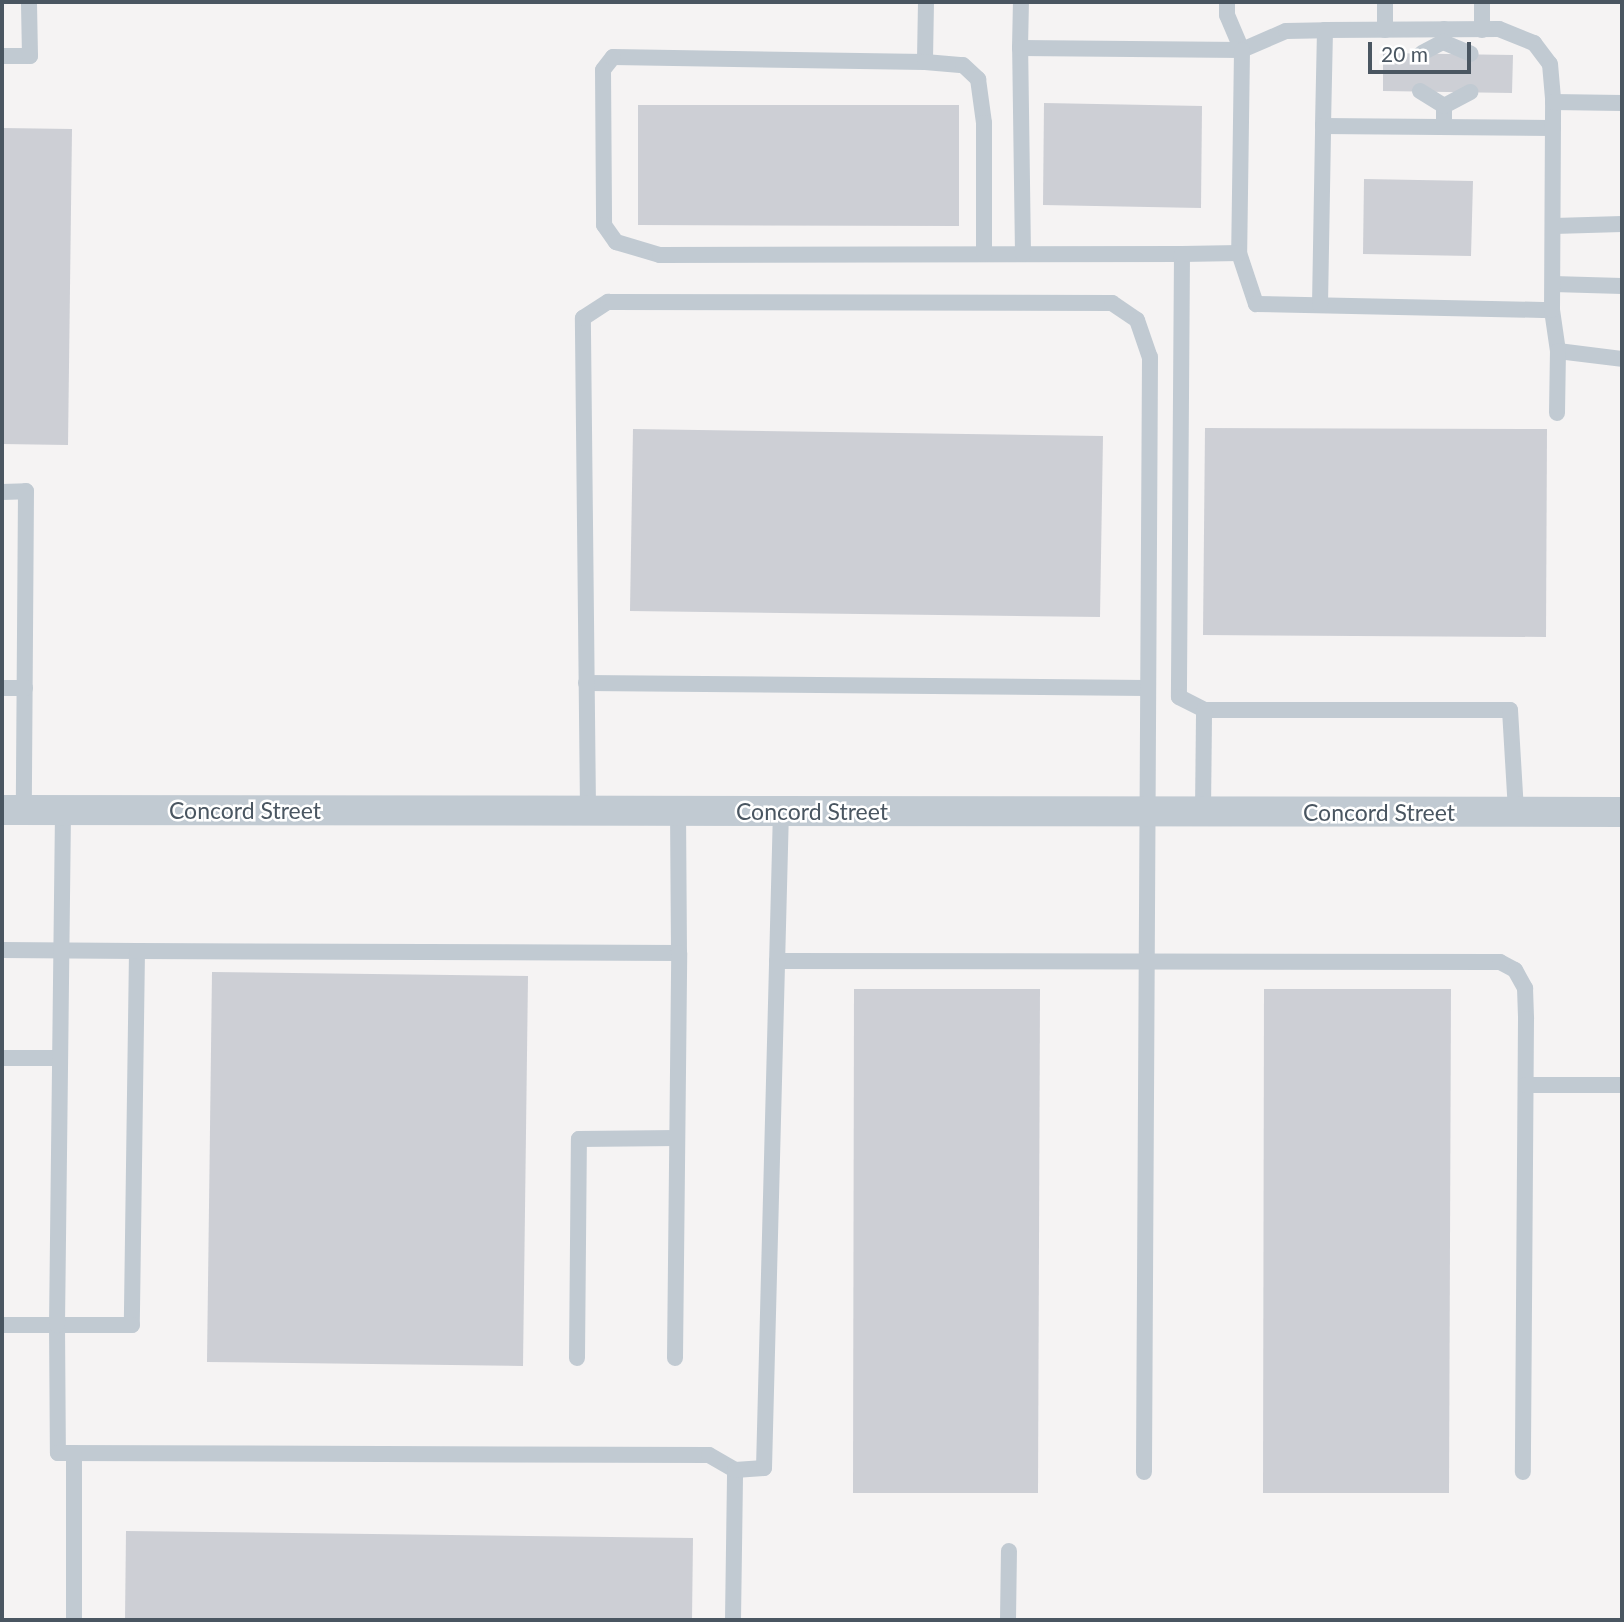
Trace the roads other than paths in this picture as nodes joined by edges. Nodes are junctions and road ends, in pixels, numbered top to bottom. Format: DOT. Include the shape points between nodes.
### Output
graph roads {
  1 [pos="29,2"];
  2 [pos="926,2"];
  3 [pos="1021,2"];
  4 [pos="1227,2"];
  5 [pos="1385,2"];
  6 [pos="1482,2"];
  7 [pos="1325,30"];
  8 [pos="1385,30"];
  9 [pos="1482,30"];
  10 [pos="1443,35"];
  11 [pos="1020,48"];
  12 [pos="1242,50"];
  13 [pos="1422,53"];
  14 [pos="1471,54"];
  15 [pos="2,56"];
  16 [pos="925,62"];
  17 [pos="1420,91"];
  18 [pos="1470,92"];
  19 [pos="1553,102"];
  20 [pos="1622,103"];
  21 [pos="1444,106"];
  22 [pos="1323,126"];
  23 [pos="1444,127"];
  24 [pos="1553,128"];
  25 [pos="1622,224"];
  26 [pos="1554,226"];
  27 [pos="1239,253"];
  28 [pos="984,254"];
  29 [pos="1023,254"];
  30 [pos="1182,254"];
  31 [pos="1553,284"];
  32 [pos="1622,286"];
  33 [pos="1320,305"];
  34 [pos="1552,310"];
  35 [pos="1558,351"];
  36 [pos="1622,359"];
  37 [pos="1557,413"];
  38 [pos="2,492"];
  39 [pos="586,683"];
  40 [pos="2,688"];
  41 [pos="25,688"];
  42 [pos="1146,688"];
  43 [pos="1204,710"];
  44 [pos="63,809"];
  45 [pos="13,810"];
  46 [pos="588,810"];
  47 [pos="678,810"];
  48 [pos="781,811"];
  49 [pos="1145,811"];
  50 [pos="1203,811"];
  51 [pos="1516,812"];
  52 [pos="1622,812"];
  53 [pos="2,950"];
  54 [pos="61,950"];
  55 [pos="137,951"];
  56 [pos="680,953"];
  57 [pos="777,961"];
  58 [pos="1145,963"];
  59 [pos="2,1058"];
  60 [pos="60,1058"];
  61 [pos="1526,1085"];
  62 [pos="1622,1085"];
  63 [pos="677,1138"];
  64 [pos="2,1325"];
  65 [pos="57,1325"];
  66 [pos="675,1357"];
  67 [pos="577,1358"];
  68 [pos="74,1453"];
  69 [pos="735,1470"];
  70 [pos="1144,1472"];
  71 [pos="1523,1472"];
  72 [pos="1009,1551"];
  73 [pos="74,1620"];
  74 [pos="733,1620"];
  75 [pos="1008,1620"];
  1 -- 15 [label="lane" via="30,56"];
  2 -- 16 [label="lane"];
  3 -- 11 [label="lane"];
  4 -- 12 [label="lane" via="1227,15"];
  5 -- 8 [label="lane"];
  6 -- 9 [label="lane"];
  7 -- 8 [label="lane"];
  7 -- 12 [label="lane" via="1286,31"];
  7 -- 22 [label="lane"];
  8 -- 10 [label="lane"];
  9 -- 10 [label="lane"];
  9 -- 19 [label="lane" via="1499,29 1534,43 1550,64"];
  10 -- 13 [label="lane"];
  10 -- 14 [label="lane"];
  11 -- 12 [label="lane"];
  11 -- 29 [label="lane"];
  12 -- 27 [label="lane"];
  16 -- 28 [label="lane" via="962,65 978,79 984,123"];
  16 -- 28 [label="lane" via="613,57 603,70 604,225 616,242 660,255"];
  17 -- 21 [label="lane"];
  18 -- 21 [label="lane"];
  19 -- 20 [label="lane"];
  19 -- 24 [label="lane"];
  21 -- 23 [label="lane"];
  22 -- 23 [label="lane"];
  22 -- 33 [label="lane"];
  23 -- 24 [label="lane"];
  24 -- 26 [label="lane"];
  25 -- 26 [label="lane"];
  26 -- 31 [label="lane"];
  27 -- 30 [label="lane"];
  27 -- 33 [label="lane" via="1256,304"];
  28 -- 29 [label="lane"];
  29 -- 30 [label="lane"];
  30 -- 43 [label="lane" via="1180,697"];
  31 -- 32 [label="lane"];
  31 -- 34 [label="lane"];
  33 -- 34 [label="lane"];
  34 -- 35 [label="lane"];
  35 -- 36 [label="lane"];
  35 -- 37 [label="lane"];
  38 -- 41 [label="lane" via="26,491"];
  39 -- 42 [label="lane"];
  39 -- 42 [label="lane" via="583,318 608,302 1112,303 1137,320 1150,357"];
  39 -- 46 [label="lane"];
  40 -- 41 [label="lane"];
  41 -- 45 [label="lane"];
  42 -- 49 [label="lane"];
  43 -- 50 [label="lane"];
  43 -- 51 [label="lane" via="1510,710"];
  44 -- 45 [label="street, Concord Street"];
  44 -- 46 [label="street, Concord Street"];
  44 -- 54 [label="lane"];
  46 -- 47 [label="street, Concord Street"];
  47 -- 48 [label="street, Concord Street"];
  47 -- 56 [label="lane"];
  48 -- 49 [label="street, Concord Street"];
  48 -- 57 [label="lane"];
  49 -- 50 [label="street, Concord Street"];
  49 -- 58 [label="lane"];
  50 -- 51 [label="street, Concord Street"];
  51 -- 52 [label="street, Concord Street"];
  53 -- 54 [label="lane"];
  54 -- 55 [label="lane"];
  54 -- 60 [label="lane"];
  55 -- 56 [label="lane"];
  55 -- 65 [label="lane" via="132,1325"];
  56 -- 63 [label="lane"];
  57 -- 58 [label="lane"];
  57 -- 69 [label="lane" via="764,1468"];
  58 -- 61 [label="lane" via="1500,962 1515,970 1525,988"];
  58 -- 70 [label="lane"];
  59 -- 60 [label="lane"];
  60 -- 65 [label="lane"];
  61 -- 62 [label="lane"];
  61 -- 71 [label="lane"];
  63 -- 66 [label="lane"];
  63 -- 67 [label="lane" via="579,1139"];
  64 -- 65 [label="lane"];
  65 -- 68 [label="lane" via="58,1453"];
  68 -- 69 [label="lane" via="709,1455"];
  68 -- 73 [label="lane"];
  69 -- 74 [label="lane"];
  72 -- 75 [label="lane"];
}
